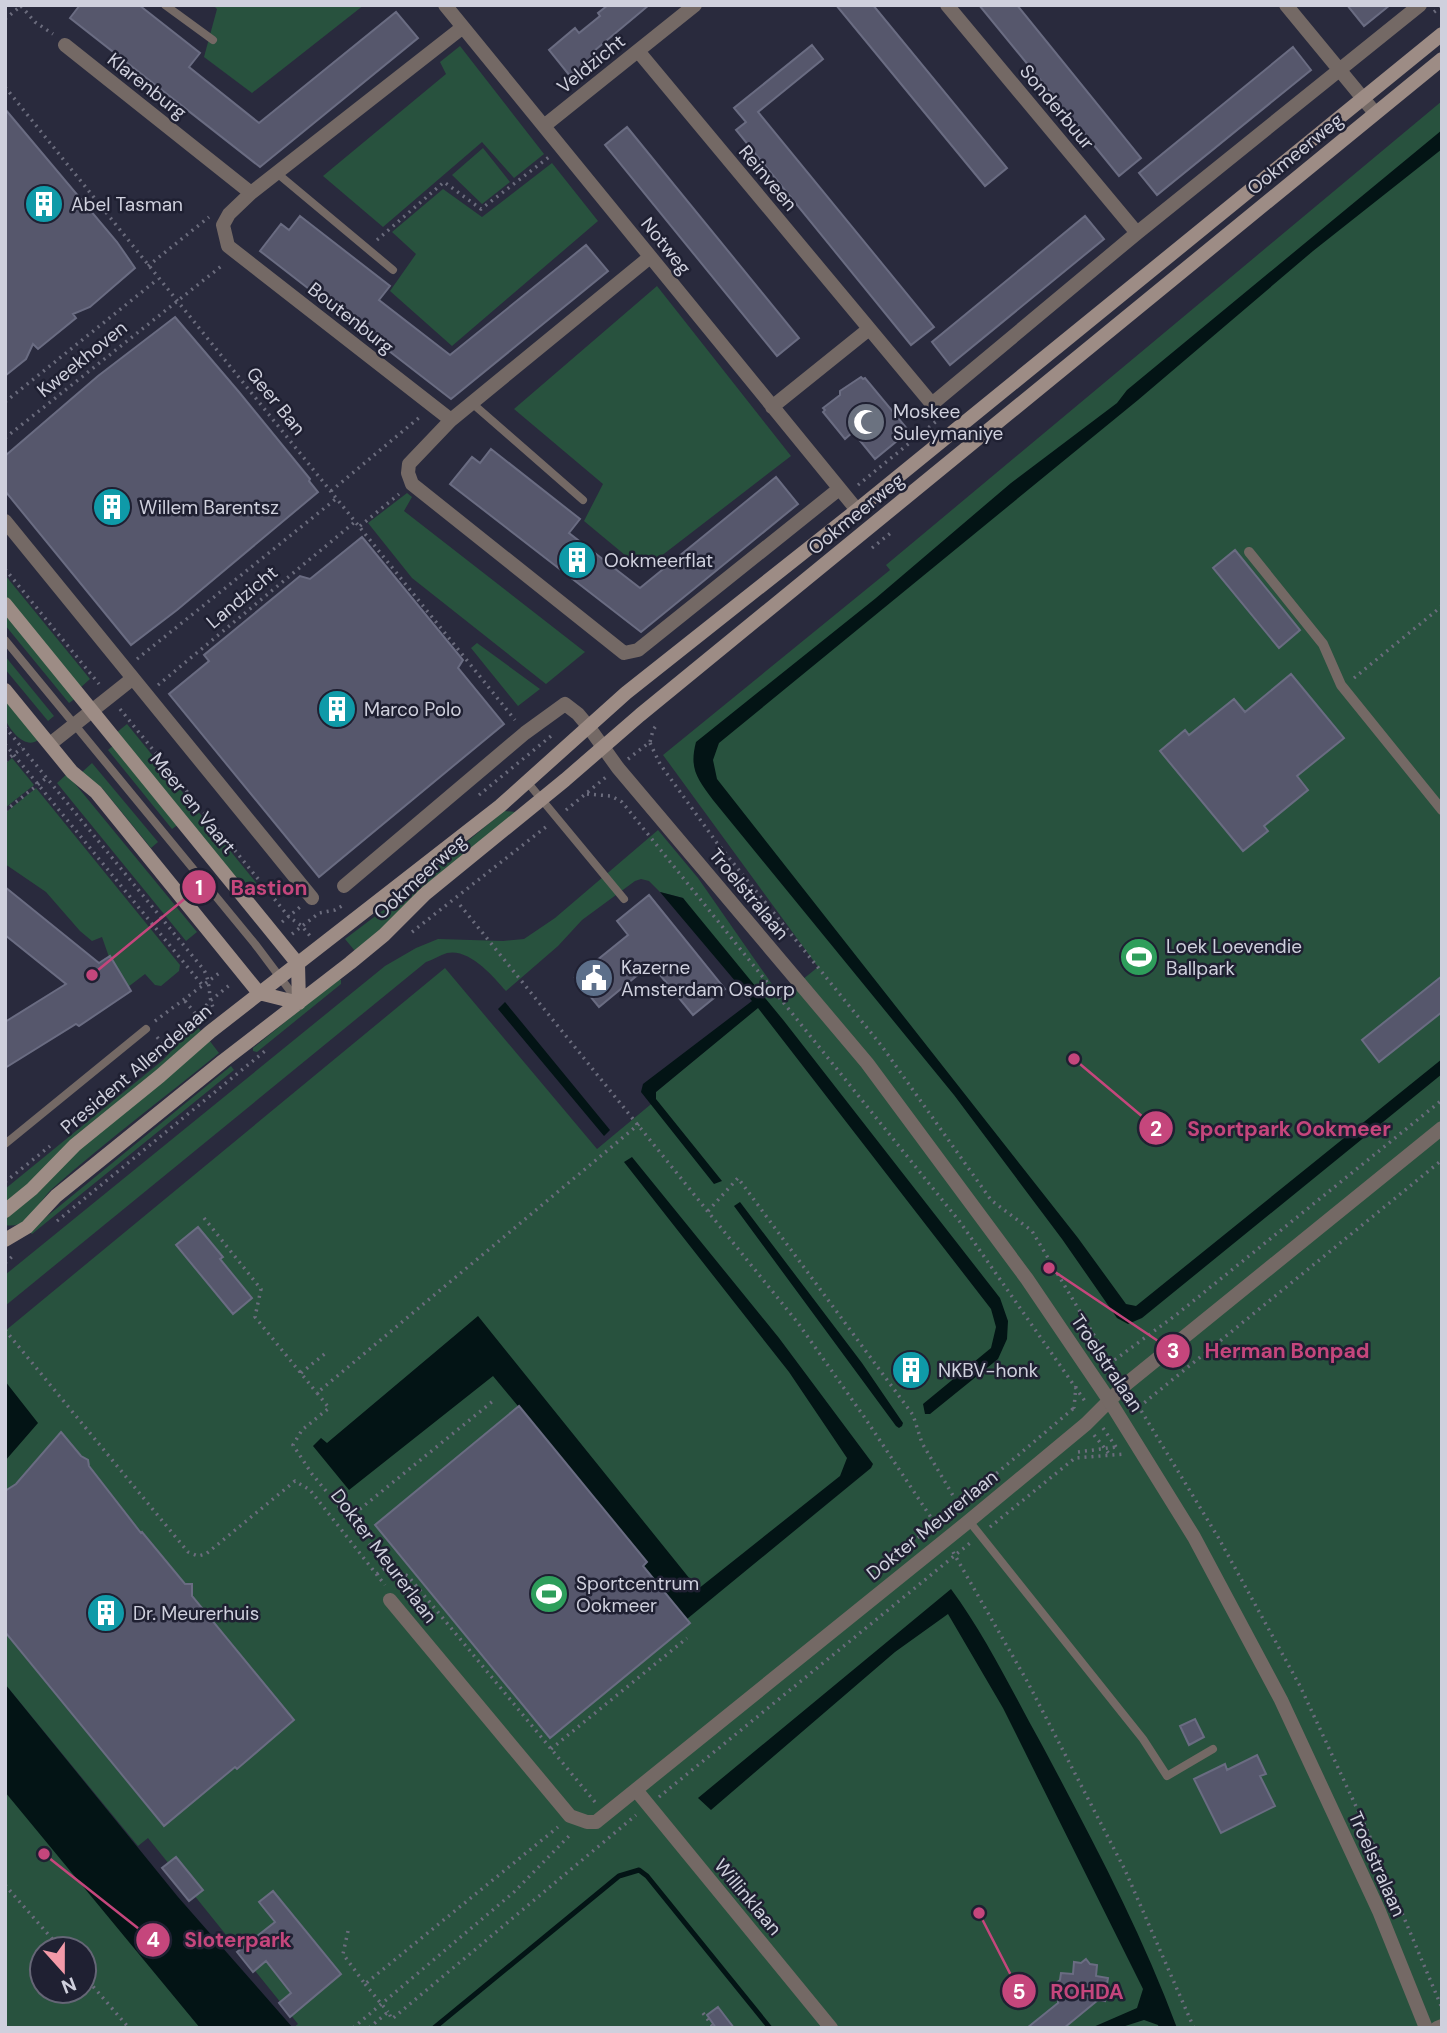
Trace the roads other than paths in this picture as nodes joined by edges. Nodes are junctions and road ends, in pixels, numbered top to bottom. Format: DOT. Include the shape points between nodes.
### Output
graph roads {
  1 [pos="165,5"];
  2 [pos="445,5"];
  3 [pos="695,5"];
  4 [pos="947,5"];
  5 [pos="1286,5"];
  6 [pos="1426,10"];
  7 [pos="463,27"];
  8 [pos="1442,34"];
  9 [pos="213,40"];
  10 [pos="65,45"];
  11 [pos="638,51"];
  12 [pos="1442,59"];
  13 [pos="1340,69"];
  14 [pos="1363,97"];
  15 [pos="1375,113"];
  16 [pos="544,126"];
  17 [pos="278,174"];
  18 [pos="251,193"];
  19 [pos="1137,233"];
  20 [pos="650,257"];
  21 [pos="393,270"];
  22 [pos="869,329"];
  23 [pos="472,404"];
  24 [pos="932,404"];
  25 [pos="772,407"];
  26 [pos="451,420"];
  27 [pos="842,493"];
  28 [pos="583,500"];
  29 [pos="857,510"];
  30 [pos="5,521"];
  31 [pos="1249,552"];
  32 [pos="5,604"];
  33 [pos="5,640"];
  34 [pos="129,674"];
  35 [pos="5,690"];
  36 [pos="92,711"];
  37 [pos="75,725"];
  38 [pos="588,726"];
  39 [pos="50,744"];
  40 [pos="603,748"];
  41 [pos="528,783"];
  42 [pos="540,798"];
  43 [pos="1442,810"];
  44 [pos="344,886"];
  45 [pos="312,898"];
  46 [pos="624,900"];
  47 [pos="298,964"];
  48 [pos="280,978"];
  49 [pos="259,993"];
  50 [pos="299,1003"];
  51 [pos="147,1028"];
  52 [pos="1442,1128"];
  53 [pos="5,1144"];
  54 [pos="5,1211"];
  55 [pos="5,1240"];
  56 [pos="1110,1400"];
  57 [pos="969,1521"];
  58 [pos="390,1600"];
  59 [pos="1213,1749"];
  60 [pos="636,1790"];
  61 [pos="831,2028"];
  62 [pos="1426,2028"];
  1 -- 9 [label="lane"];
  2 -- 7 [label="street, Notweg"];
  3 -- 11 [label="street, Veldzicht"];
  4 -- 19 [label="street, Sonderbuur"];
  5 -- 13 [label="street"];
  6 -- 13 [label="street, Ookmeerweg"];
  7 -- 16 [label="street, Notweg"];
  7 -- 17 [label="street"];
  8 -- 14 [label="main road, Ookmeerweg"];
  10 -- 18 [label="street, Klarenburg"];
  11 -- 16 [label="street, Veldzicht"];
  11 -- 22 [label="street, Reinveen"];
  12 -- 15 [label="main road, Ookmeerweg"];
  13 -- 14 [label="street"];
  13 -- 19 [label="street, Ookmeerweg"];
  14 -- 15 [label="street"];
  14 -- 29 [label="main road, Ookmeerweg"];
  15 -- 40 [label="main road, Ookmeerweg"];
  16 -- 20 [label="street, Notweg"];
  17 -- 18 [label="street"];
  17 -- 21 [label="lane"];
  18 -- 26 [label="street, Boutenburg" via="223,225 232,250"];
  19 -- 24 [label="street, Ookmeerweg"];
  20 -- 23 [label="street"];
  20 -- 25 [label="street, Notweg"];
  22 -- 24 [label="street, Reinveen"];
  22 -- 25 [label="street"];
  23 -- 26 [label="street"];
  23 -- 28 [label="lane"];
  25 -- 27 [label="street, Notweg"];
  26 -- 27 [label="street, Ookmeerweg" via="410,464 412,484 624,653 638,650"];
  27 -- 29 [label="street, Notweg"];
  29 -- 38 [label="main road, Ookmeerweg"];
  30 -- 34 [label="street, Meer en Vaart"];
  31 -- 43 [label="street" via="1323,644 1343,687"];
  32 -- 36 [label="main road, Meer en Vaart"];
  33 -- 37 [label="lane"];
  34 -- 36 [label="street"];
  34 -- 45 [label="street, Meer en Vaart"];
  35 -- 39 [label="main road"];
  36 -- 37 [label="street"];
  36 -- 47 [label="main road, Meer en Vaart"];
  37 -- 39 [label="street"];
  37 -- 48 [label="lane"];
  38 -- 40 [label="street, Troelstralaan"];
  38 -- 41 [label="main road, Ookmeerweg"];
  38 -- 44 [label="street" via="565,704"];
  39 -- 49 [label="main road" via="96,792"];
  40 -- 42 [label="main road, Ookmeerweg"];
  40 -- 56 [label="street, Troelstralaan" via="867,1063"];
  41 -- 42 [label="lane"];
  41 -- 47 [label="main road, Ookmeerweg"];
  42 -- 46 [label="lane"];
  42 -- 50 [label="main road, Ookmeerweg"];
  47 -- 48 [label="main road, President Allendelaan"];
  47 -- 50 [label="main road"];
  48 -- 49 [label="main road, President Allendelaan"];
  48 -- 50 [label="lane"];
  49 -- 50 [label="main road"];
  49 -- 54 [label="main road, President Allendelaan" via="75,1145"];
  50 -- 55 [label="main road" via="57,1196 27,1227"];
  51 -- 53 [label="lane"];
  52 -- 56 [label="street, Dokter Meurerlaan"];
  56 -- 57 [label="street, Dokter Meurerlaan"];
  56 -- 62 [label="street, Troelstralaan" via="1194,1537 1281,1700 1379,1911"];
  57 -- 59 [label="lane" via="1143,1739 1167,1776"];
  57 -- 60 [label="street, Dokter Meurerlaan"];
  58 -- 60 [label="street, Dokter Meurerlaan" via="573,1818 596,1822"];
  60 -- 61 [label="street, Willinklaan"];
}
